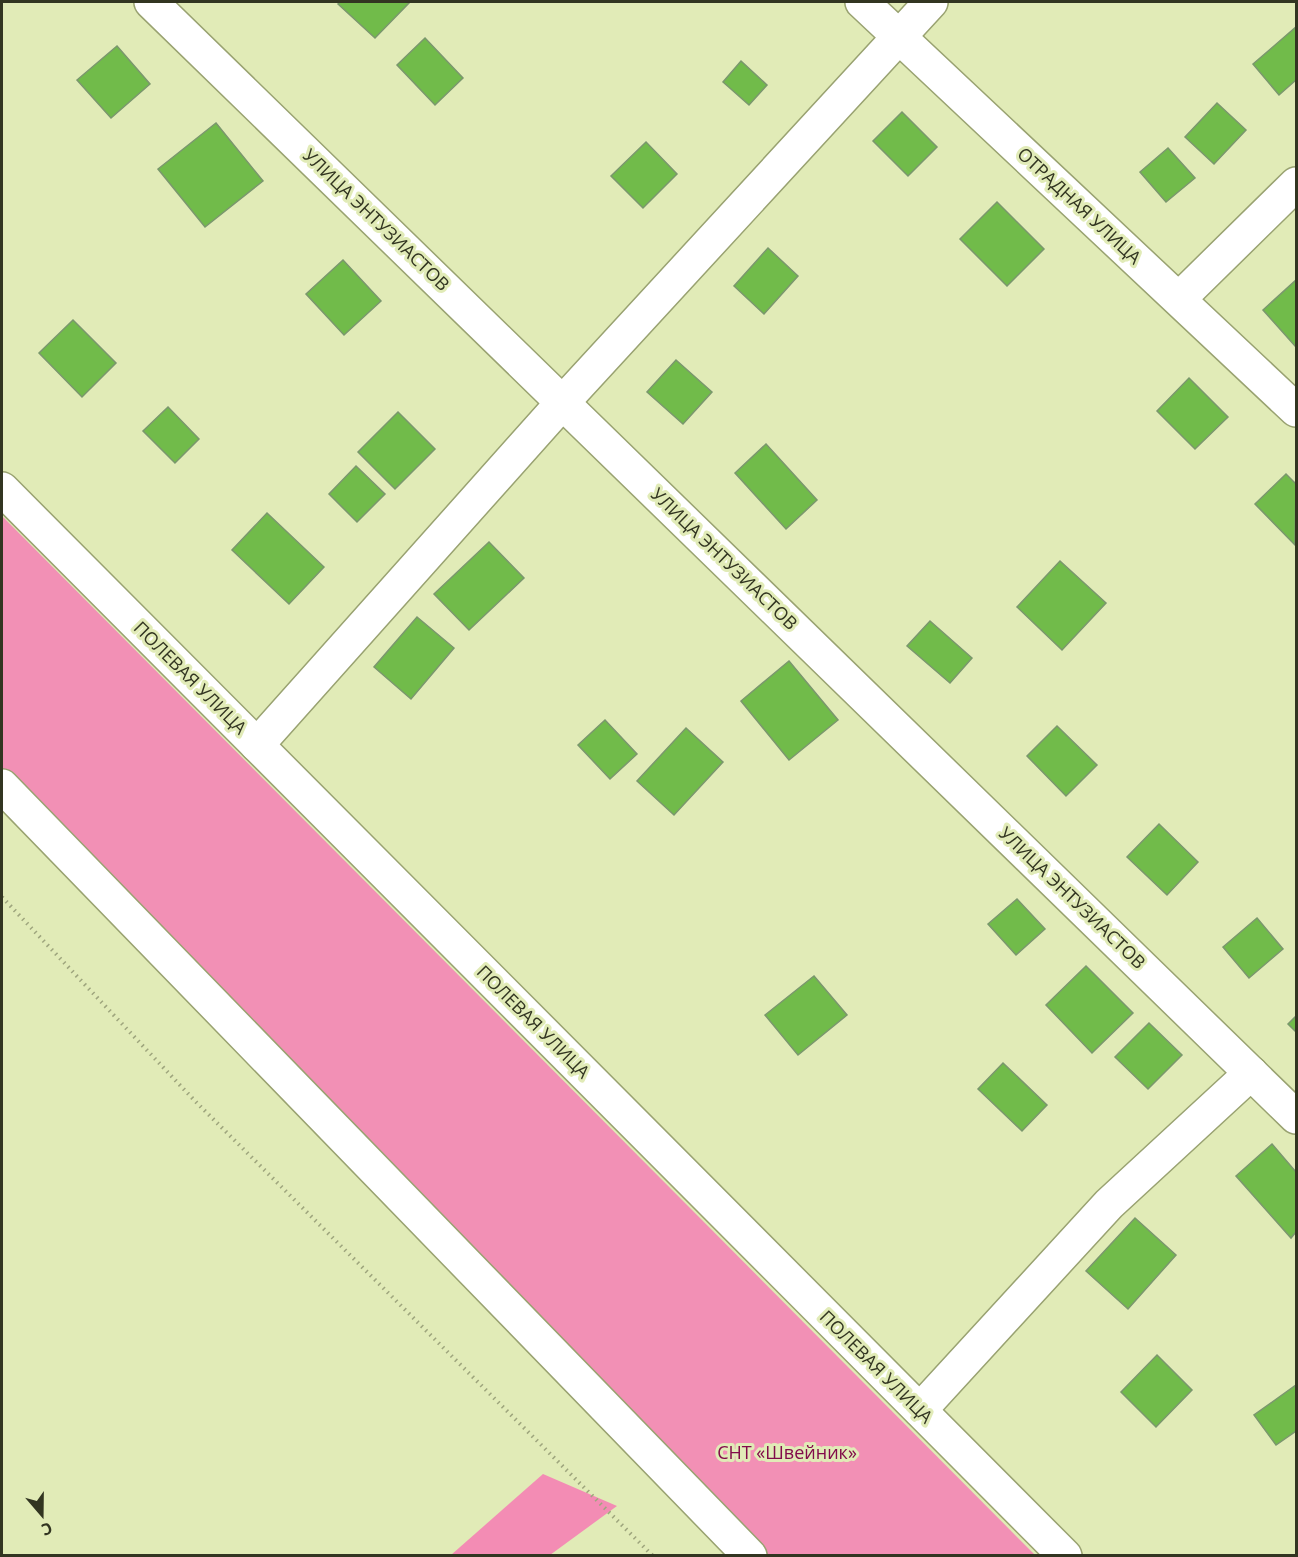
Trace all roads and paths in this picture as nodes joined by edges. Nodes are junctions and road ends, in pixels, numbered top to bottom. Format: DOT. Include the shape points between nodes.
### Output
graph roads {
  1 [pos="152,2"];
  2 [pos="861,2"];
  3 [pos="931,2"];
  4 [pos="898,38"];
  5 [pos="1296,184"];
  6 [pos="1179,299"];
  7 [pos="563,402"];
  8 [pos="1296,410"];
  9 [pos="2,489"];
  10 [pos="257,745"];
  11 [pos="2,786"];
  12 [pos="2,897"];
  13 [pos="1251,1073"];
  14 [pos="1296,1117"];
  15 [pos="920,1410"];
  16 [pos="653,1556"];
  17 [pos="750,1556"];
  18 [pos="1065,1556"];
  1 -- 7 [label="street, УЛИЦА ЭНТУЗИАСТОВ"];
  2 -- 4 [label="street, ОТРАДНАЯ УЛИЦА"];
  3 -- 4 [label="street"];
  4 -- 6 [label="street, ОТРАДНАЯ УЛИЦА"];
  4 -- 7 [label="street"];
  5 -- 6 [label="street"];
  6 -- 8 [label="street, ОТРАДНАЯ УЛИЦА"];
  7 -- 10 [label="street"];
  7 -- 13 [label="street, УЛИЦА ЭНТУЗИАСТОВ"];
  9 -- 10 [label="street, ПОЛЕВАЯ УЛИЦА"];
  10 -- 15 [label="street, ПОЛЕВАЯ УЛИЦА"];
  11 -- 17 [label="street"];
  12 -- 16 [label="path" via="195,1101"];
  13 -- 14 [label="street, УЛИЦА ЭНТУЗИАСТОВ"];
  13 -- 15 [label="street" via="1109,1204"];
  15 -- 18 [label="street, ПОЛЕВАЯ УЛИЦА"];
}
